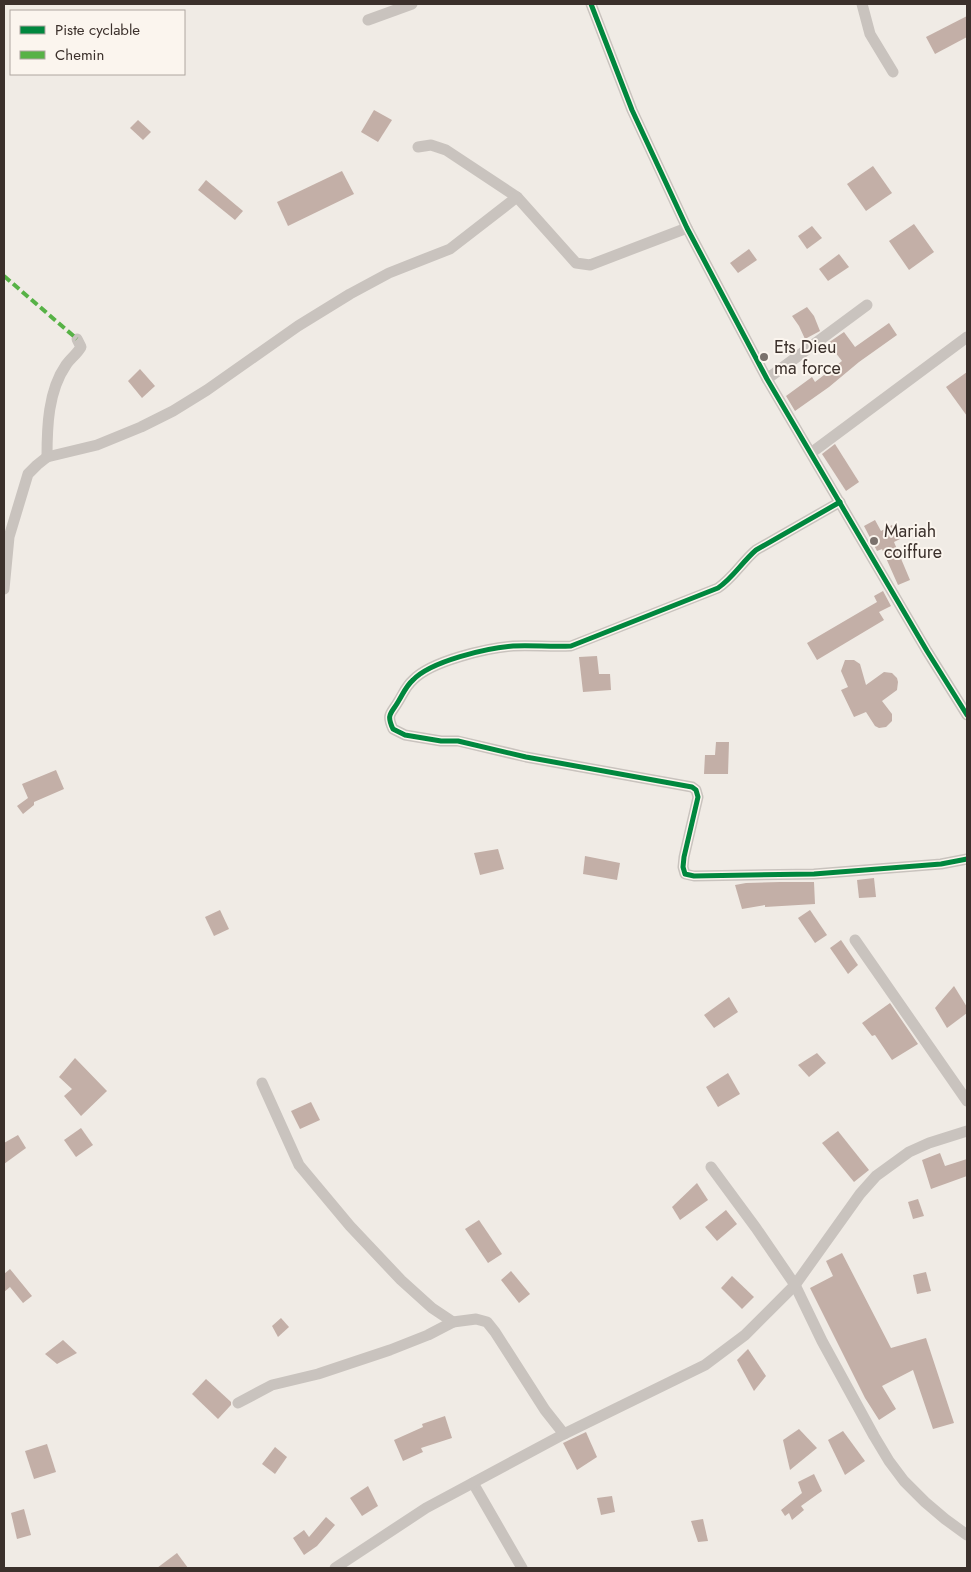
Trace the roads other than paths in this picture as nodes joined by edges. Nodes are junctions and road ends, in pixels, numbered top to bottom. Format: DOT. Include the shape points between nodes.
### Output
graph roads {
  1 [pos="412,4"];
  2 [pos="591,4"];
  3 [pos="862,4"];
  4 [pos="368,20"];
  5 [pos="893,72"];
  6 [pos="418,148"];
  7 [pos="517,197"];
  8 [pos="687,228"];
  9 [pos="867,304"];
  10 [pos="967,337"];
  11 [pos="78,340"];
  12 [pos="768,379"];
  13 [pos="811,453"];
  14 [pos="47,457"];
  15 [pos="840,502"];
  16 [pos="4,589"];
  17 [pos="967,715"];
  18 [pos="967,858"];
  19 [pos="855,940"];
  20 [pos="262,1083"];
  21 [pos="967,1101"];
  22 [pos="967,1131"];
  23 [pos="711,1167"];
  24 [pos="795,1285"];
  25 [pos="453,1322"];
  26 [pos="238,1404"];
  27 [pos="564,1434"];
  28 [pos="472,1483"];
  29 [pos="967,1535"];
  30 [pos="335,1568"];
  31 [pos="522,1568"];
  1 -- 4 [label="street"];
  2 -- 8 [label="street" via="632,110"];
  3 -- 5 [label="street" via="870,34"];
  6 -- 7 [label="street" via="431,145 446,150"];
  7 -- 8 [label="street" via="576,263 590,265"];
  7 -- 14 [label="street" via="450,249 389,273 350,294 173,411 97,446"];
  8 -- 12 [label="street"];
  9 -- 12 [label="street"];
  10 -- 13 [label="street"];
  11 -- 14 [label="street" via="81,347 66,364 53,396 47,428"];
  12 -- 13 [label="street"];
  13 -- 15 [label="street"];
  14 -- 16 [label="street" via="28,474 9,538"];
  15 -- 17 [label="street"];
  15 -- 18 [label="street" via="756,550 730,580 718,588 570,646 513,646 459,657 428,669 414,678 390,711 392,729 406,735 458,741 526,757 692,787 698,798 682,867 686,874 814,874 941,864"];
  19 -- 21 [label="street"];
  20 -- 25 [label="street" via="291,1150 309,1179 401,1280"];
  22 -- 24 [label="street" via="909,1152 876,1176"];
  23 -- 24 [label="street"];
  24 -- 27 [label="street" via="745,1335 705,1365"];
  24 -- 29 [label="street" via="822,1341 890,1461 925,1502"];
  25 -- 26 [label="street" via="390,1350 318,1374 272,1385"];
  25 -- 27 [label="street" via="476,1319 486,1322"];
  27 -- 28 [label="street"];
  28 -- 30 [label="street" via="426,1508"];
  28 -- 31 [label="street"];
}
